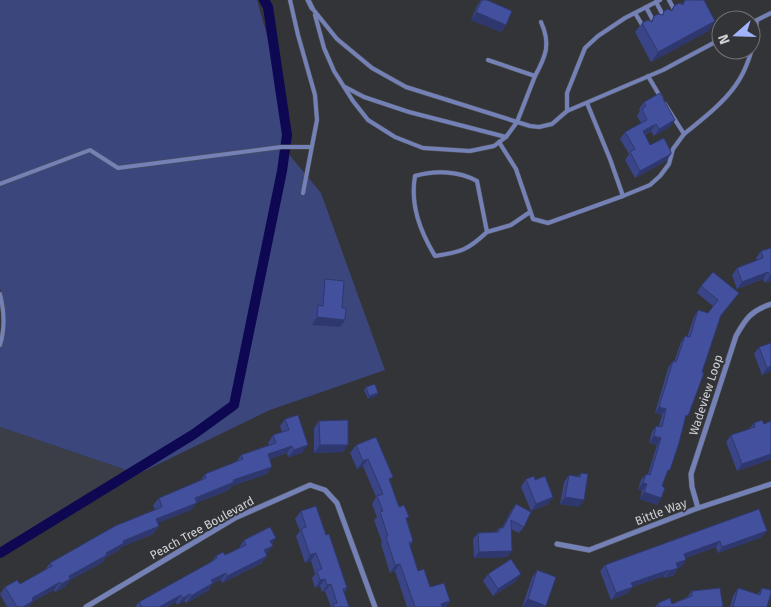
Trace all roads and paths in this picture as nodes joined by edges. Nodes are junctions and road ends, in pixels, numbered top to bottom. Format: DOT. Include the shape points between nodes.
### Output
graph roads {
  1 [pos="290,0"];
  2 [pos="308,0"];
  3 [pos="669,0"];
  4 [pos="658,1"];
  5 [pos="646,7"];
  6 [pos="313,11"];
  7 [pos="675,12"];
  8 [pos="635,13"];
  9 [pos="664,17"];
  10 [pos="540,22"];
  11 [pos="654,22"];
  12 [pos="644,28"];
  13 [pos="711,44"];
  14 [pos="488,60"];
  15 [pos="749,60"];
  16 [pos="535,76"];
  17 [pos="648,76"];
  18 [pos="345,87"];
  19 [pos="587,103"];
  20 [pos="567,111"];
  21 [pos="517,122"];
  22 [pos="684,134"];
  23 [pos="506,138"];
  24 [pos="500,142"];
  25 [pos="311,147"];
  26 [pos="0,184"];
  27 [pos="304,193"];
  28 [pos="623,196"];
  29 [pos="530,212"];
  30 [pos="488,232"];
  31 [pos="0,294"];
  32 [pos="771,304"];
  33 [pos="0,345"];
  34 [pos="771,484"];
  35 [pos="698,508"];
  36 [pos="557,544"];
  37 [pos="86,607"];
  38 [pos="375,607"];
  1 -- 25 [label="lane" via="315,95 317,120"];
  2 -- 6 [label="street"];
  3 -- 7 [label="lane"];
  4 -- 5 [label="lane"];
  4 -- 9 [label="lane"];
  5 -- 8 [label="lane"];
  5 -- 11 [label="lane"];
  6 -- 18 [label="lane" via="324,48"];
  6 -- 21 [label="lane" via="337,39 389,78 406,87"];
  8 -- 12 [label="lane"];
  8 -- 20 [label="lane" via="585,48 567,94"];
  10 -- 16 [label="lane" via="546,32 547,45 545,58"];
  13 -- 17 [label="lane"];
  14 -- 16 [label="lane"];
  15 -- 22 [label="lane" via="732,92"];
  16 -- 21 [label="lane"];
  17 -- 19 [label="lane"];
  17 -- 22 [label="lane"];
  18 -- 23 [label="lane" via="409,112"];
  18 -- 24 [label="lane" via="368,120 395,137 423,148 470,151"];
  19 -- 20 [label="lane"];
  19 -- 28 [label="lane"];
  20 -- 21 [label="lane" via="552,124 540,127"];
  21 -- 23 [label="lane"];
  22 -- 28 [label="lane" via="660,176 650,185"];
  23 -- 24 [label="lane"];
  24 -- 29 [label="lane" via="516,169"];
  25 -- 26 [label="lane" via="281,147 118,168 90,150"];
  25 -- 27 [label="lane"];
  28 -- 29 [label="lane" via="548,223 533,219"];
  29 -- 30 [label="lane" via="511,225"];
  30 -- 30 [label="lane" via="477,181 467,175 430,171 415,176 415,210 425,240 435,256 472,246"];
  31 -- 33 [label="lane" via="4,335"];
  32 -- 35 [label="street, Wadeview Loop" via="745,319 736,336 690,474"];
  34 -- 35 [label="street, Bittle Way"];
  35 -- 36 [label="street, Bittle Way" via="589,550"];
  37 -- 38 [label="street, Peach Tree Boulevard" via="235,518 310,484 325,490 337,503"];
}
